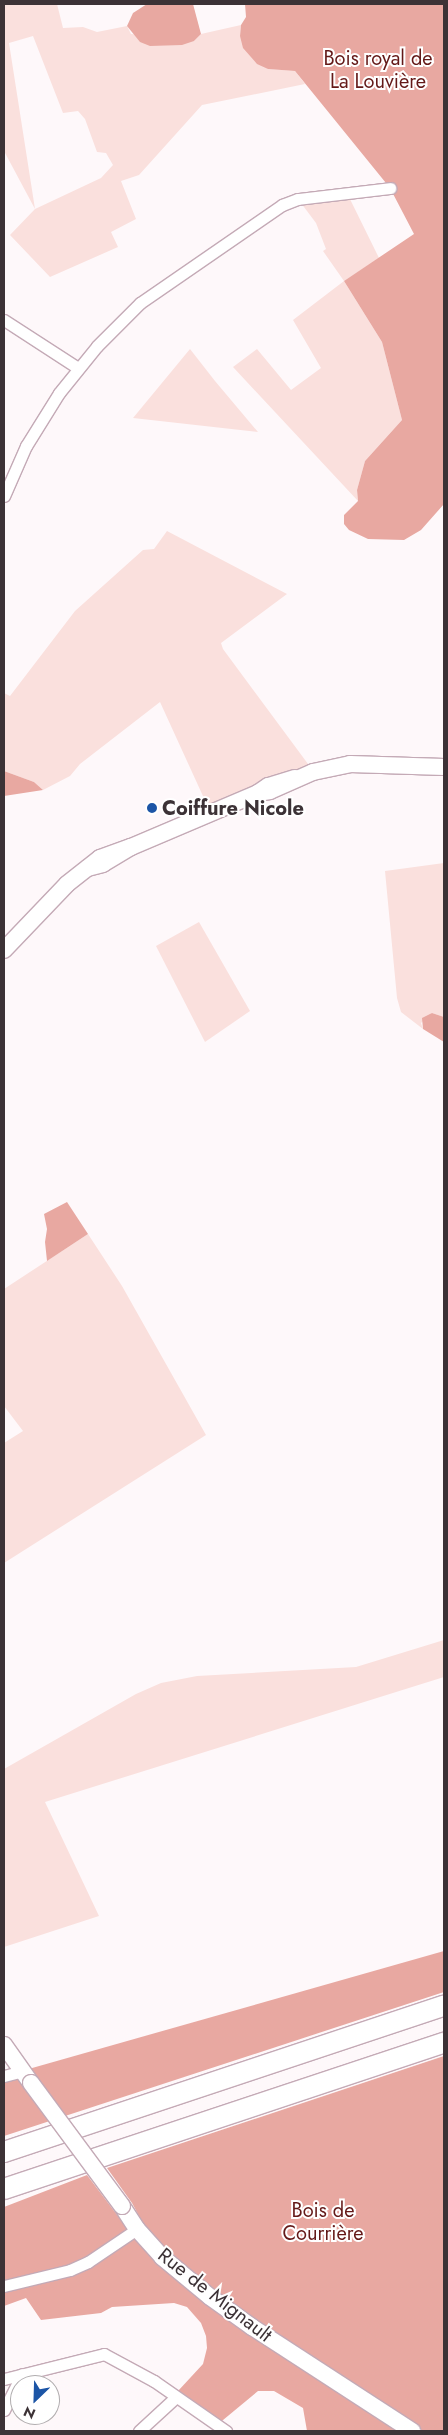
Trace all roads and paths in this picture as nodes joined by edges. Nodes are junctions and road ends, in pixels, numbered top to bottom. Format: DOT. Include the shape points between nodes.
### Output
graph roads {
  1 [pos="390,188"];
  2 [pos="4,320"];
  3 [pos="78,368"];
  4 [pos="4,496"];
  5 [pos="444,767"];
  6 [pos="4,950"];
  7 [pos="444,2006"];
  8 [pos="444,2043"];
  9 [pos="4,2045"];
  10 [pos="4,2076"];
  11 [pos="27,2077"];
  12 [pos="4,2152"];
  13 [pos="4,2189"];
  14 [pos="137,2229"];
  15 [pos="4,2286"];
  16 [pos="22,2374"];
  17 [pos="4,2379"];
  18 [pos="176,2397"];
  19 [pos="4,2410"];
  20 [pos="139,2431"];
  21 [pos="226,2431"];
  22 [pos="412,2431"];
  1 -- 3 [label="street" via="298,199 276,208 140,303"];
  2 -- 3 [label="street"];
  3 -- 4 [label="street" via="35,430"];
  5 -- 6 [label="street" via="350,764 268,786 130,847 103,864 88,868 58,893"];
  7 -- 12 [label="highway"];
  8 -- 13 [label="highway"];
  9 -- 11 [label="street, Rue de Mignault"];
  10 -- 11 [label="street"];
  11 -- 14 [label="street, Rue de Mignault, bridge"];
  14 -- 15 [label="street" via="88,2262 70,2270"];
  14 -- 22 [label="street, Rue de Mignault" via="162,2257 217,2302"];
  16 -- 17 [label="street"];
  16 -- 18 [label="street" via="104,2354"];
  16 -- 19 [label="street"];
  18 -- 20 [label="street"];
  18 -- 21 [label="street"];
}
